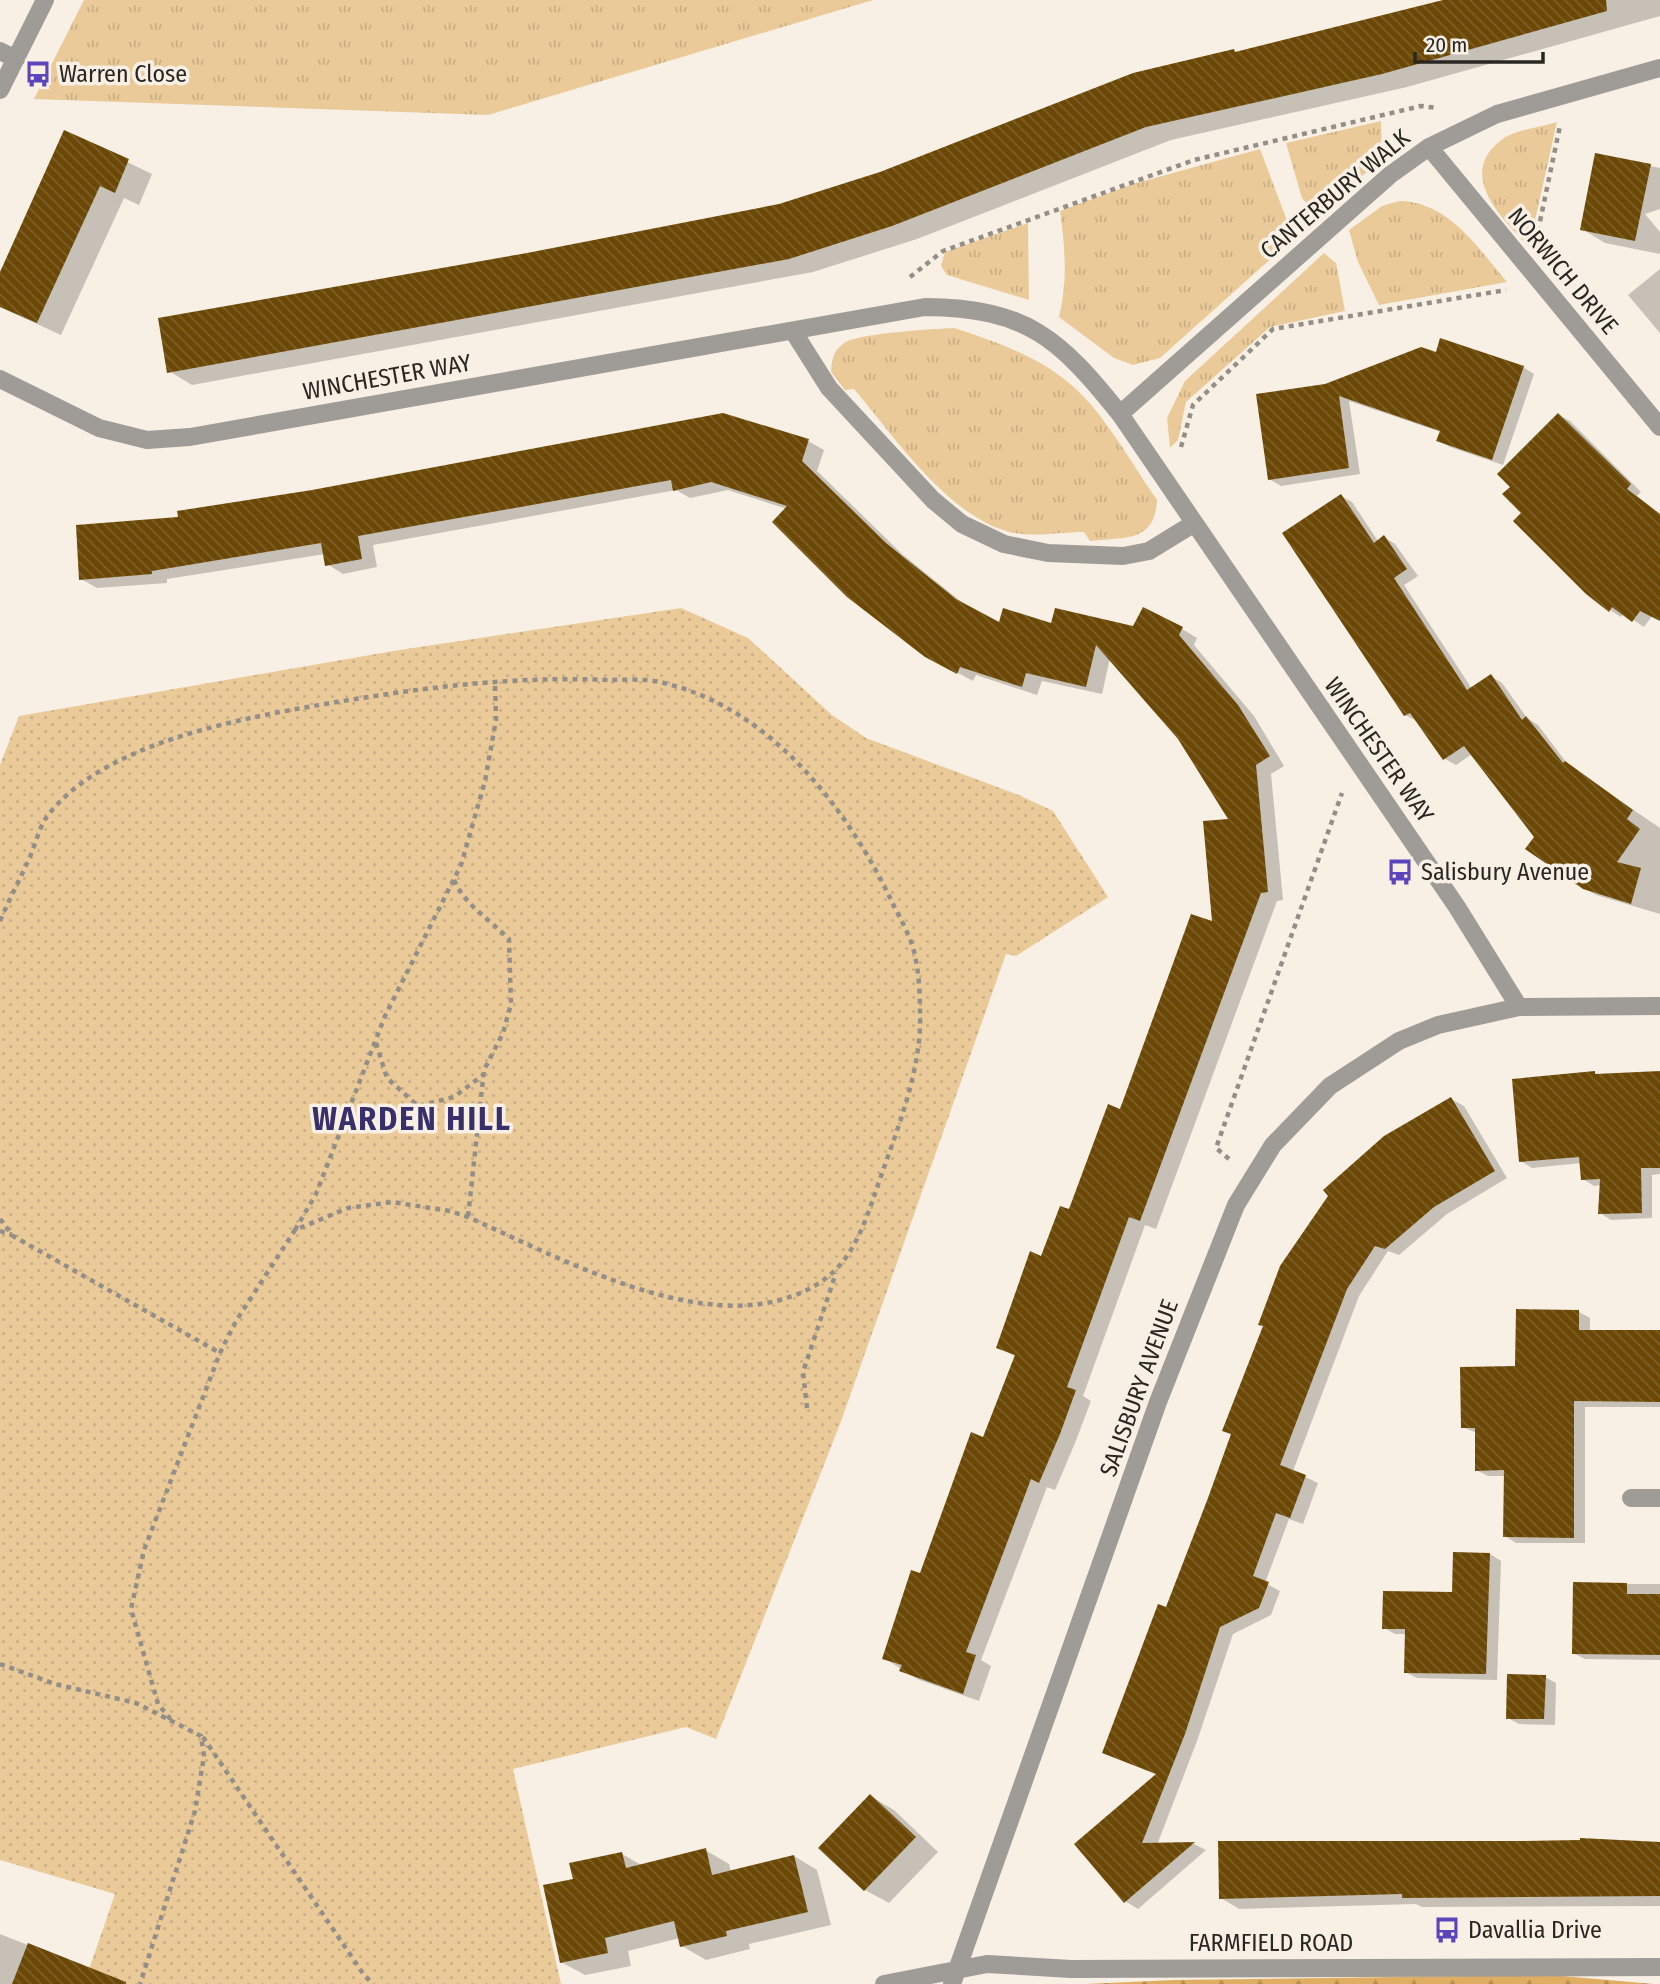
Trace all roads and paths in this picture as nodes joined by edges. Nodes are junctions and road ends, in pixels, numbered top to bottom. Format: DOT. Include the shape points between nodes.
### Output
graph roads {
  1 [pos="45,0"];
  2 [pos="8,55"];
  3 [pos="1660,68"];
  4 [pos="0,90"];
  5 [pos="1567,95"];
  6 [pos="1446,109"];
  7 [pos="1429,147"];
  8 [pos="1530,269"];
  9 [pos="901,284"];
  10 [pos="1542,284"];
  11 [pos="793,331"];
  12 [pos="0,379"];
  13 [pos="1120,414"];
  14 [pos="1660,427"];
  15 [pos="1157,468"];
  16 [pos="1193,524"];
  17 [pos="495,681"];
  18 [pos="1366,775"];
  19 [pos="454,879"];
  20 [pos="0,920"];
  21 [pos="1660,1006"];
  22 [pos="1518,1007"];
  23 [pos="375,1041"];
  24 [pos="483,1074"];
  25 [pos="1250,1178"];
  26 [pos="468,1217"];
  27 [pos="0,1219"];
  28 [pos="295,1230"];
  29 [pos="0,1231"];
  30 [pos="13,1236"];
  31 [pos="836,1272"];
  32 [pos="220,1353"];
  33 [pos="807,1408"];
  34 [pos="1631,1498"];
  35 [pos="1660,1498"];
  36 [pos="0,1664"];
  37 [pos="172,1721"];
  38 [pos="201,1736"];
  39 [pos="1660,1966"];
  40 [pos="955,1977"];
  41 [pos="140,1984"];
  42 [pos="373,1984"];
  43 [pos="884,1984"];
  1 -- 2 [label="street"];
  2 -- 4 [label="street"];
  3 -- 5 [label="street, CANTERBURY WALK"];
  5 -- 7 [label="street, CANTERBURY WALK" via="1497,114"];
  5 -- 8 [label="path"];
  6 -- 9 [label="path" via="1421,106 1194,159 943,251"];
  7 -- 8 [label="street, NORWICH DRIVE"];
  7 -- 13 [label="street, CANTERBURY WALK" via="1390,175"];
  8 -- 10 [label="street, NORWICH DRIVE"];
  10 -- 14 [label="street, NORWICH DRIVE"];
  10 -- 15 [label="path" via="1273,329 1193,405 1181,448"];
  11 -- 12 [label="street, WINCHESTER WAY" via="203,435 147,440 99,428"];
  11 -- 13 [label="street, WINCHESTER WAY" via="925,307 982,310 1027,326 1059,345"];
  11 -- 16 [label="street" via="829,388 933,500 962,524 1004,544 1048,553 1123,556 1149,551"];
  13 -- 15 [label="street, WINCHESTER WAY"];
  15 -- 16 [label="street, WINCHESTER WAY"];
  16 -- 18 [label="street, WINCHESTER WAY"];
  17 -- 19 [label="path" via="496,720 485,781"];
  17 -- 20 [label="path" via="424,688 247,719 121,759 70,790 43,822"];
  17 -- 31 [label="path" via="663,682 735,711 819,788 872,859 915,952 921,1017 901,1121 857,1239"];
  18 -- 22 [label="street, WINCHESTER WAY" via="1457,907"];
  18 -- 25 [label="path" via="1341,793 1216,1148"];
  19 -- 23 [label="path"];
  19 -- 24 [label="path" via="463,900 509,939 510,1004 503,1033"];
  21 -- 22 [label="street, SALISBURY AVENUE"];
  22 -- 25 [label="street, SALISBURY AVENUE" via="1438,1025 1363,1062 1300,1114"];
  23 -- 24 [label="path" via="387,1078 418,1106 454,1097"];
  23 -- 28 [label="path" via="316,1194"];
  24 -- 26 [label="path"];
  25 -- 40 [label="street, SALISBURY AVENUE" via="1224,1232 1158,1402"];
  26 -- 28 [label="path" via="392,1202 348,1208"];
  26 -- 31 [label="path" via="616,1284 722,1307 776,1301 809,1290"];
  27 -- 30 [label="path"];
  28 -- 32 [label="path"];
  29 -- 30 [label="path"];
  30 -- 32 [label="path"];
  31 -- 33 [label="path" via="803,1372"];
  32 -- 37 [label="path" via="144,1550 131,1609 158,1704"];
  34 -- 35 [label="street"];
  36 -- 37 [label="path" via="55,1684 136,1703"];
  37 -- 38 [label="path"];
  38 -- 41 [label="path" via="204,1756 195,1811"];
  38 -- 42 [label="path"];
  39 -- 40 [label="street, FARMFIELD ROAD" via="1071,1969 987,1964"];
  40 -- 43 [label="street, FARMFIELD ROAD"];
}
